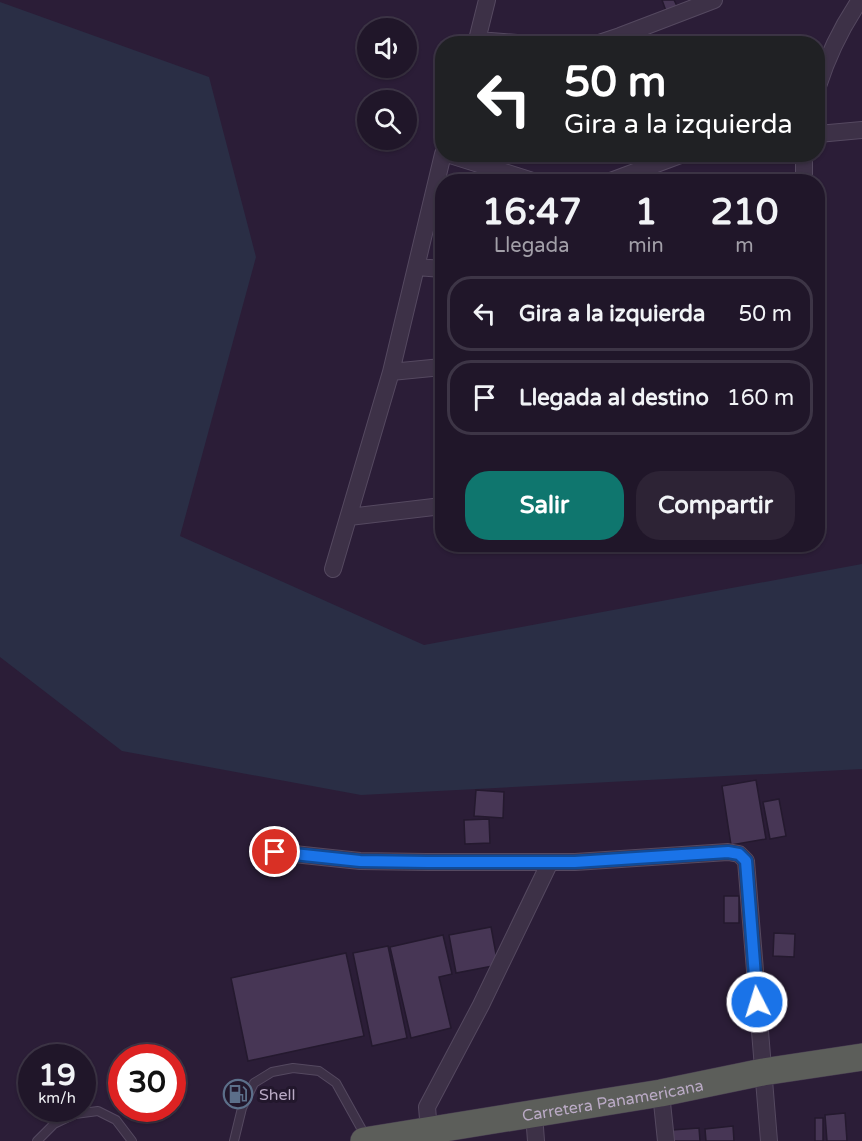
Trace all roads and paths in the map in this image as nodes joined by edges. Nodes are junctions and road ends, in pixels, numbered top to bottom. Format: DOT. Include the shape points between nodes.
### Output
graph roads {
  1 [pos="487,0"];
  2 [pos="714,0"];
  3 [pos="860,0"];
  4 [pos="478,36"];
  5 [pos="620,36"];
  6 [pos="825,65"];
  7 [pos="862,130"];
  8 [pos="825,133"];
  9 [pos="471,162"];
  10 [pos="662,162"];
  11 [pos="510,174"];
  12 [pos="629,174"];
  13 [pos="435,194"];
  14 [pos="417,267"];
  15 [pos="435,268"];
  16 [pos="435,368"];
  17 [pos="391,372"];
  18 [pos="435,507"];
  19 [pos="349,517"];
  20 [pos="333,569"];
  21 [pos="275,852"];
  22 [pos="550,862"];
  23 [pos="862,1057"];
  24 [pos="763,1072"];
  25 [pos="661,1093"];
  26 [pos="534,1113"];
  27 [pos="429,1131"];
  28 [pos="38,1141"];
  29 [pos="132,1141"];
  30 [pos="234,1141"];
  31 [pos="366,1141"];
  32 [pos="536,1141"];
  33 [pos="666,1141"];
  34 [pos="769,1141"];
  1 -- 4 [label="street"];
  2 -- 5 [label="street"];
  3 -- 6 [label="street"];
  7 -- 8 [label="street"];
  9 -- 11 [label="street"];
  10 -- 12 [label="street"];
  13 -- 14 [label="street"];
  14 -- 15 [label="street"];
  14 -- 17 [label="street"];
  16 -- 17 [label="street"];
  17 -- 19 [label="street"];
  18 -- 19 [label="street"];
  19 -- 20 [label="street"];
  21 -- 22 [label="street" via="360,861"];
  22 -- 24 [label="street" via="739,854 746,861"];
  22 -- 27 [label="street" via="427,1107"];
  23 -- 24 [label="highway, Carretera Panamericana"];
  24 -- 25 [label="highway, Carretera Panamericana"];
  24 -- 34 [label="street"];
  25 -- 26 [label="highway, Carretera Panamericana"];
  25 -- 33 [label="street"];
  26 -- 27 [label="highway, Carretera Panamericana" via="465,1129"];
  26 -- 32 [label="street"];
  27 -- 31 [label="highway, Carretera Panamericana"];
  28 -- 29 [label="lane" via="54,1124 75,1114 98,1111 116,1120"];
  30 -- 31 [label="lane" via="242,1108 254,1083 272,1072 293,1068 319,1071 336,1083"];
}
